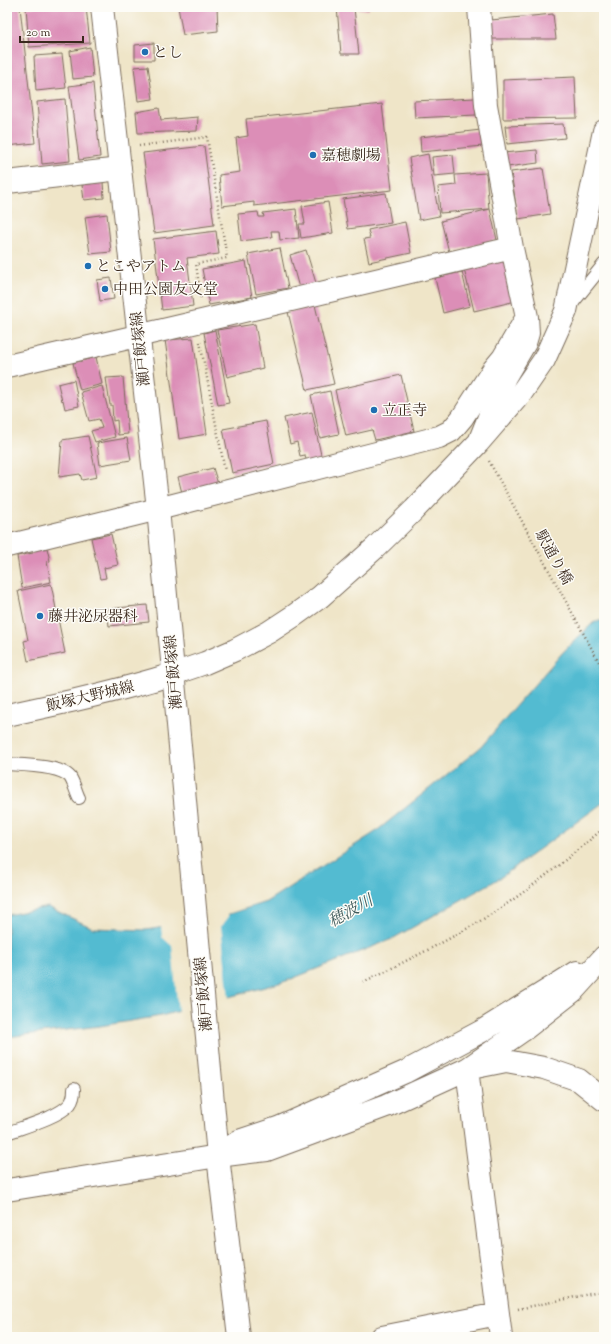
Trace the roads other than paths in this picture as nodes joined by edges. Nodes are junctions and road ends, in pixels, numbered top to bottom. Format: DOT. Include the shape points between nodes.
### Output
graph roads {
  1 [pos="102,7"];
  2 [pos="479,7"];
  3 [pos="604,131"];
  4 [pos="120,169"];
  5 [pos="7,182"];
  6 [pos="512,248"];
  7 [pos="604,264"];
  8 [pos="566,311"];
  9 [pos="527,317"];
  10 [pos="138,336"];
  11 [pos="7,366"];
  12 [pos="484,452"];
  13 [pos="158,509"];
  14 [pos="7,546"];
  15 [pos="174,682"];
  16 [pos="7,715"];
  17 [pos="7,764"];
  18 [pos="79,798"];
  19 [pos="604,956"];
  20 [pos="467,1070"];
  21 [pos="74,1089"];
  22 [pos="604,1100"];
  23 [pos="7,1133"];
  24 [pos="218,1145"];
  25 [pos="7,1190"];
  26 [pos="498,1314"];
  27 [pos="239,1337"];
  28 [pos="382,1337"];
  29 [pos="501,1337"];
  1 -- 4 [label="street, 瀬戸飯塚線"];
  2 -- 6 [label="street" via="486,105"];
  3 -- 8 [label="street, 飯塚大野城線"];
  4 -- 5 [label="street"];
  4 -- 10 [label="street, 瀬戸飯塚線"];
  6 -- 9 [label="street"];
  6 -- 10 [label="street"];
  7 -- 8 [label="lane"];
  8 -- 12 [label="street, 飯塚大野城線" via="544,360"];
  9 -- 12 [label="street" via="528,332 525,343 505,377"];
  9 -- 13 [label="street" via="503,358 462,418 451,430 438,437"];
  10 -- 11 [label="street"];
  10 -- 13 [label="street, 瀬戸飯塚線"];
  12 -- 15 [label="street, 飯塚大野城線" via="320,597 295,616"];
  13 -- 14 [label="street"];
  13 -- 15 [label="street, 瀬戸飯塚線"];
  15 -- 16 [label="street, 飯塚大野城線" via="142,684"];
  15 -- 24 [label="street, 瀬戸飯塚線"];
  17 -- 18 [label="lane" via="48,767 62,772 70,777"];
  19 -- 20 [label="street" via="573,991"];
  19 -- 24 [label="street" via="482,1030 404,1072 278,1128"];
  20 -- 22 [label="street" via="506,1061 544,1068 579,1080"];
  20 -- 24 [label="street" via="386,1106 267,1150"];
  20 -- 26 [label="street"];
  21 -- 23 [label="lane" via="70,1105 59,1113"];
  24 -- 25 [label="street"];
  24 -- 27 [label="street, 瀬戸飯塚線"];
  26 -- 28 [label="street"];
  26 -- 29 [label="street"];
}
